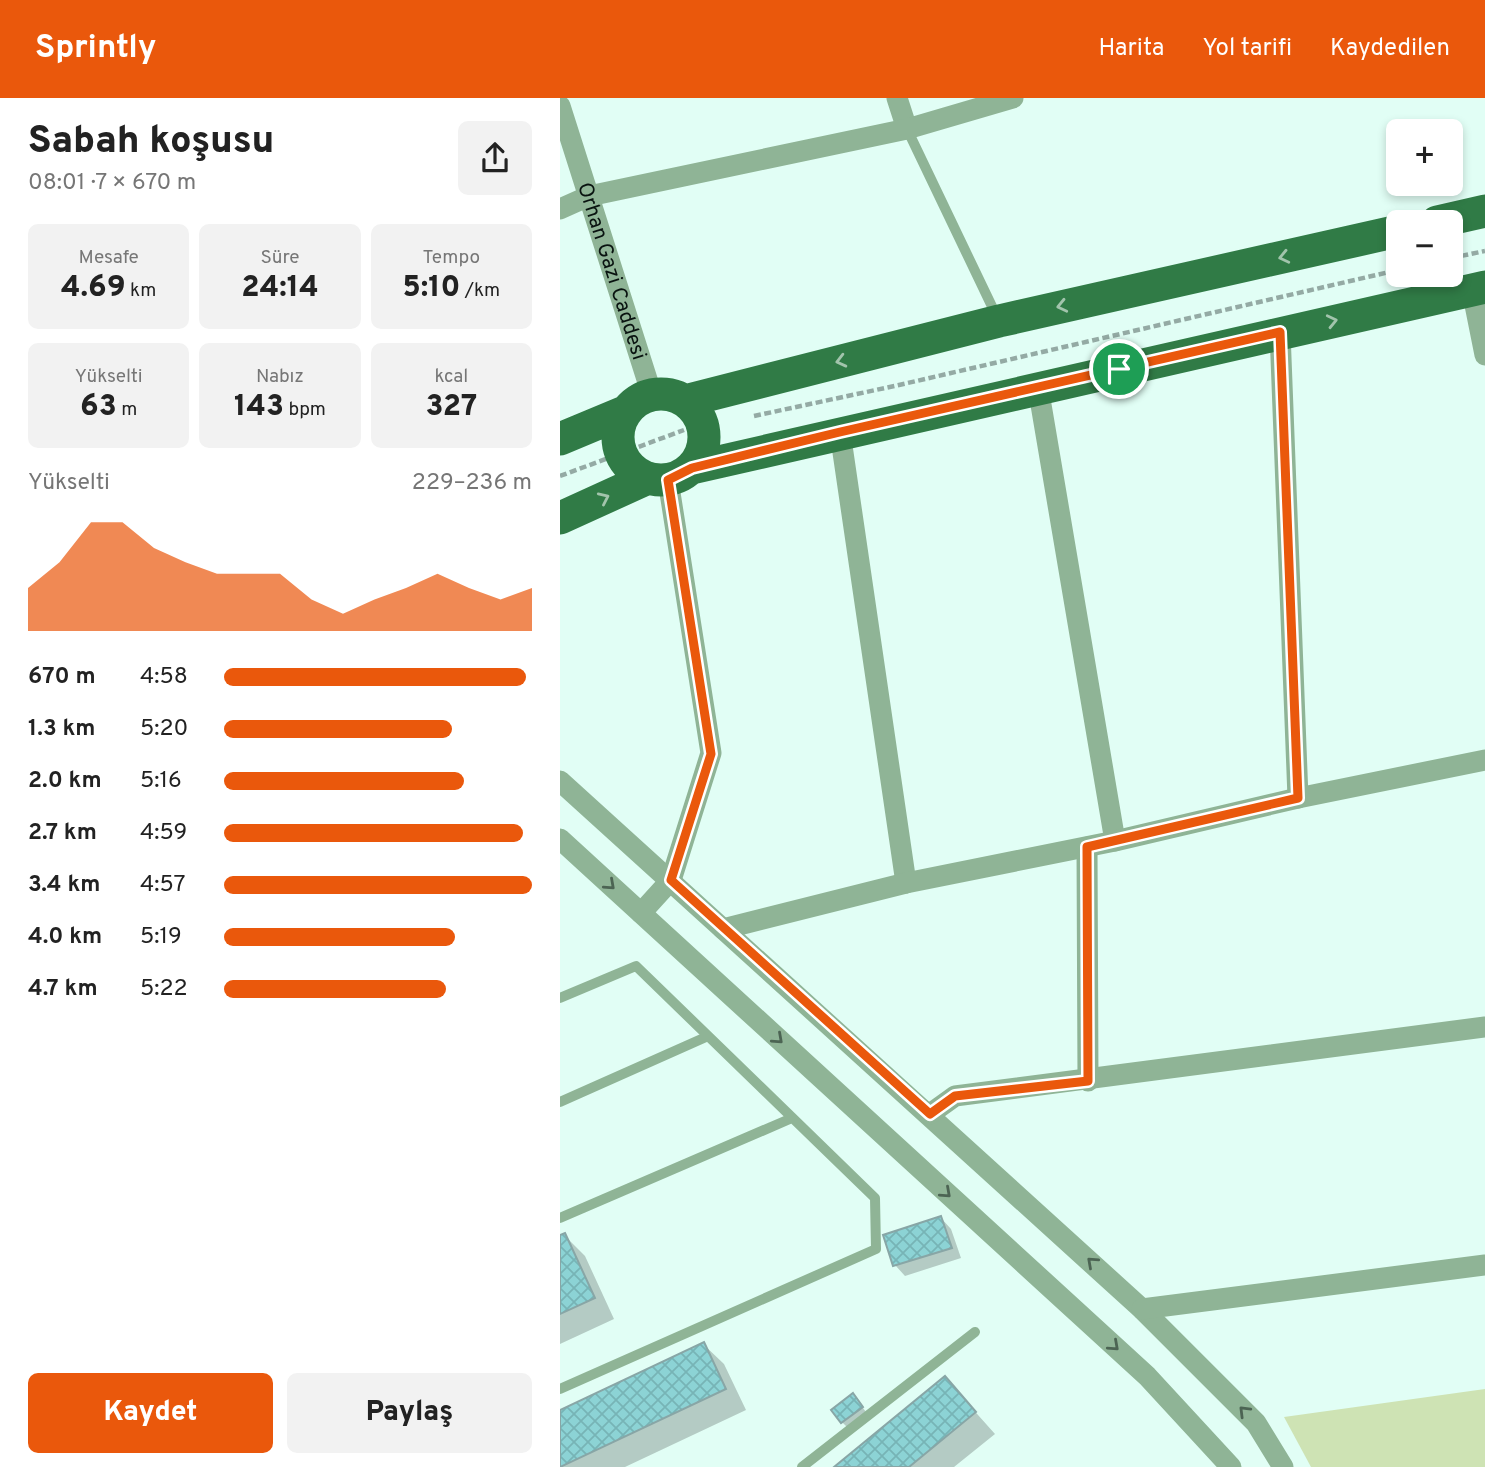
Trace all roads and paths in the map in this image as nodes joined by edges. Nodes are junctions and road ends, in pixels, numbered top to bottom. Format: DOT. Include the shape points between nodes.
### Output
graph roads {
  1 [pos="897,98"];
  2 [pos="1013,98"];
  3 [pos="560,106"];
  4 [pos="907,129"];
  5 [pos="589,197"];
  6 [pos="560,209"];
  7 [pos="1485,211"];
  8 [pos="1463,216"];
  9 [pos="1386,234"];
  10 [pos="1485,251"];
  11 [pos="1463,256"];
  12 [pos="1386,273"];
  13 [pos="1479,288"];
  14 [pos="999,321"];
  15 [pos="1280,332"];
  16 [pos="1485,355"];
  17 [pos="1038,387"];
  18 [pos="639,403"];
  19 [pos="694,414"];
  20 [pos="840,432"];
  21 [pos="560,439"];
  22 [pos="621,452"];
  23 [pos="669,475"];
  24 [pos="560,476"];
  25 [pos="560,518"];
  26 [pos="1485,760"];
  27 [pos="560,781"];
  28 [pos="1298,798"];
  29 [pos="560,839"];
  30 [pos="1115,841"];
  31 [pos="1087,847"];
  32 [pos="671,880"];
  33 [pos="906,883"];
  34 [pos="641,913"];
  35 [pos="723,929"];
  36 [pos="560,998"];
  37 [pos="1485,1027"];
  38 [pos="706,1037"];
  39 [pos="1088,1081"];
  40 [pos="560,1102"];
  41 [pos="930,1114"];
  42 [pos="792,1118"];
  43 [pos="560,1218"];
  44 [pos="1485,1265"];
  45 [pos="1142,1309"];
  46 [pos="975,1332"];
  47 [pos="560,1390"];
  48 [pos="802,1467"];
  49 [pos="1231,1467"];
  50 [pos="1283,1467"];
  1 -- 4 [label="street"];
  2 -- 4 [label="street"];
  3 -- 5 [label="street, Orhan Gazi Caddesi"];
  4 -- 5 [label="street"];
  4 -- 14 [label="lane"];
  5 -- 6 [label="street"];
  5 -- 18 [label="street, Orhan Gazi Caddesi"];
  7 -- 8 [label="main road"];
  9 -- 14 [label="main road, one-way"];
  10 -- 11 [label="path"];
  12 -- 19 [label="path" via="899,385"];
  15 -- 13 [label="main road, one-way"];
  13 -- 16 [label="street"];
  14 -- 19 [label="main road, one-way"];
  15 -- 17 [label="main road"];
  15 -- 28 [label="street"];
  17 -- 20 [label="main road"];
  17 -- 30 [label="street"];
  18 -- 19 [label="main road" via="667,394"];
  18 -- 21 [label="main road"];
  18 -- 22 [label="main road" via="620,424"];
  19 -- 22 [label="path"];
  19 -- 23 [label="main road" via="704,444"];
  20 -- 23 [label="main road"];
  20 -- 33 [label="street"];
  22 -- 23 [label="main road" via="629,467"];
  22 -- 24 [label="path"];
  25 -- 23 [label="main road, one-way"];
  23 -- 32 [label="street" via="711,754"];
  26 -- 28 [label="street"];
  27 -- 32 [label="street"];
  28 -- 30 [label="street"];
  29 -- 34 [label="street, one-way"];
  30 -- 31 [label="street"];
  31 -- 33 [label="street"];
  31 -- 39 [label="street"];
  32 -- 34 [label="street"];
  32 -- 35 [label="street"];
  33 -- 35 [label="street"];
  34 -- 49 [label="street, one-way" via="1147,1377"];
  35 -- 41 [label="street"];
  36 -- 38 [label="lane" via="636,966"];
  37 -- 39 [label="street"];
  38 -- 40 [label="lane"];
  38 -- 42 [label="lane"];
  39 -- 41 [label="street" via="955,1096"];
  45 -- 41 [label="street, one-way"];
  42 -- 43 [label="lane"];
  42 -- 47 [label="lane" via="875,1198 876,1249"];
  44 -- 45 [label="street"];
  50 -- 45 [label="street, one-way" via="1256,1423"];
  46 -- 48 [label="lane"];
}
